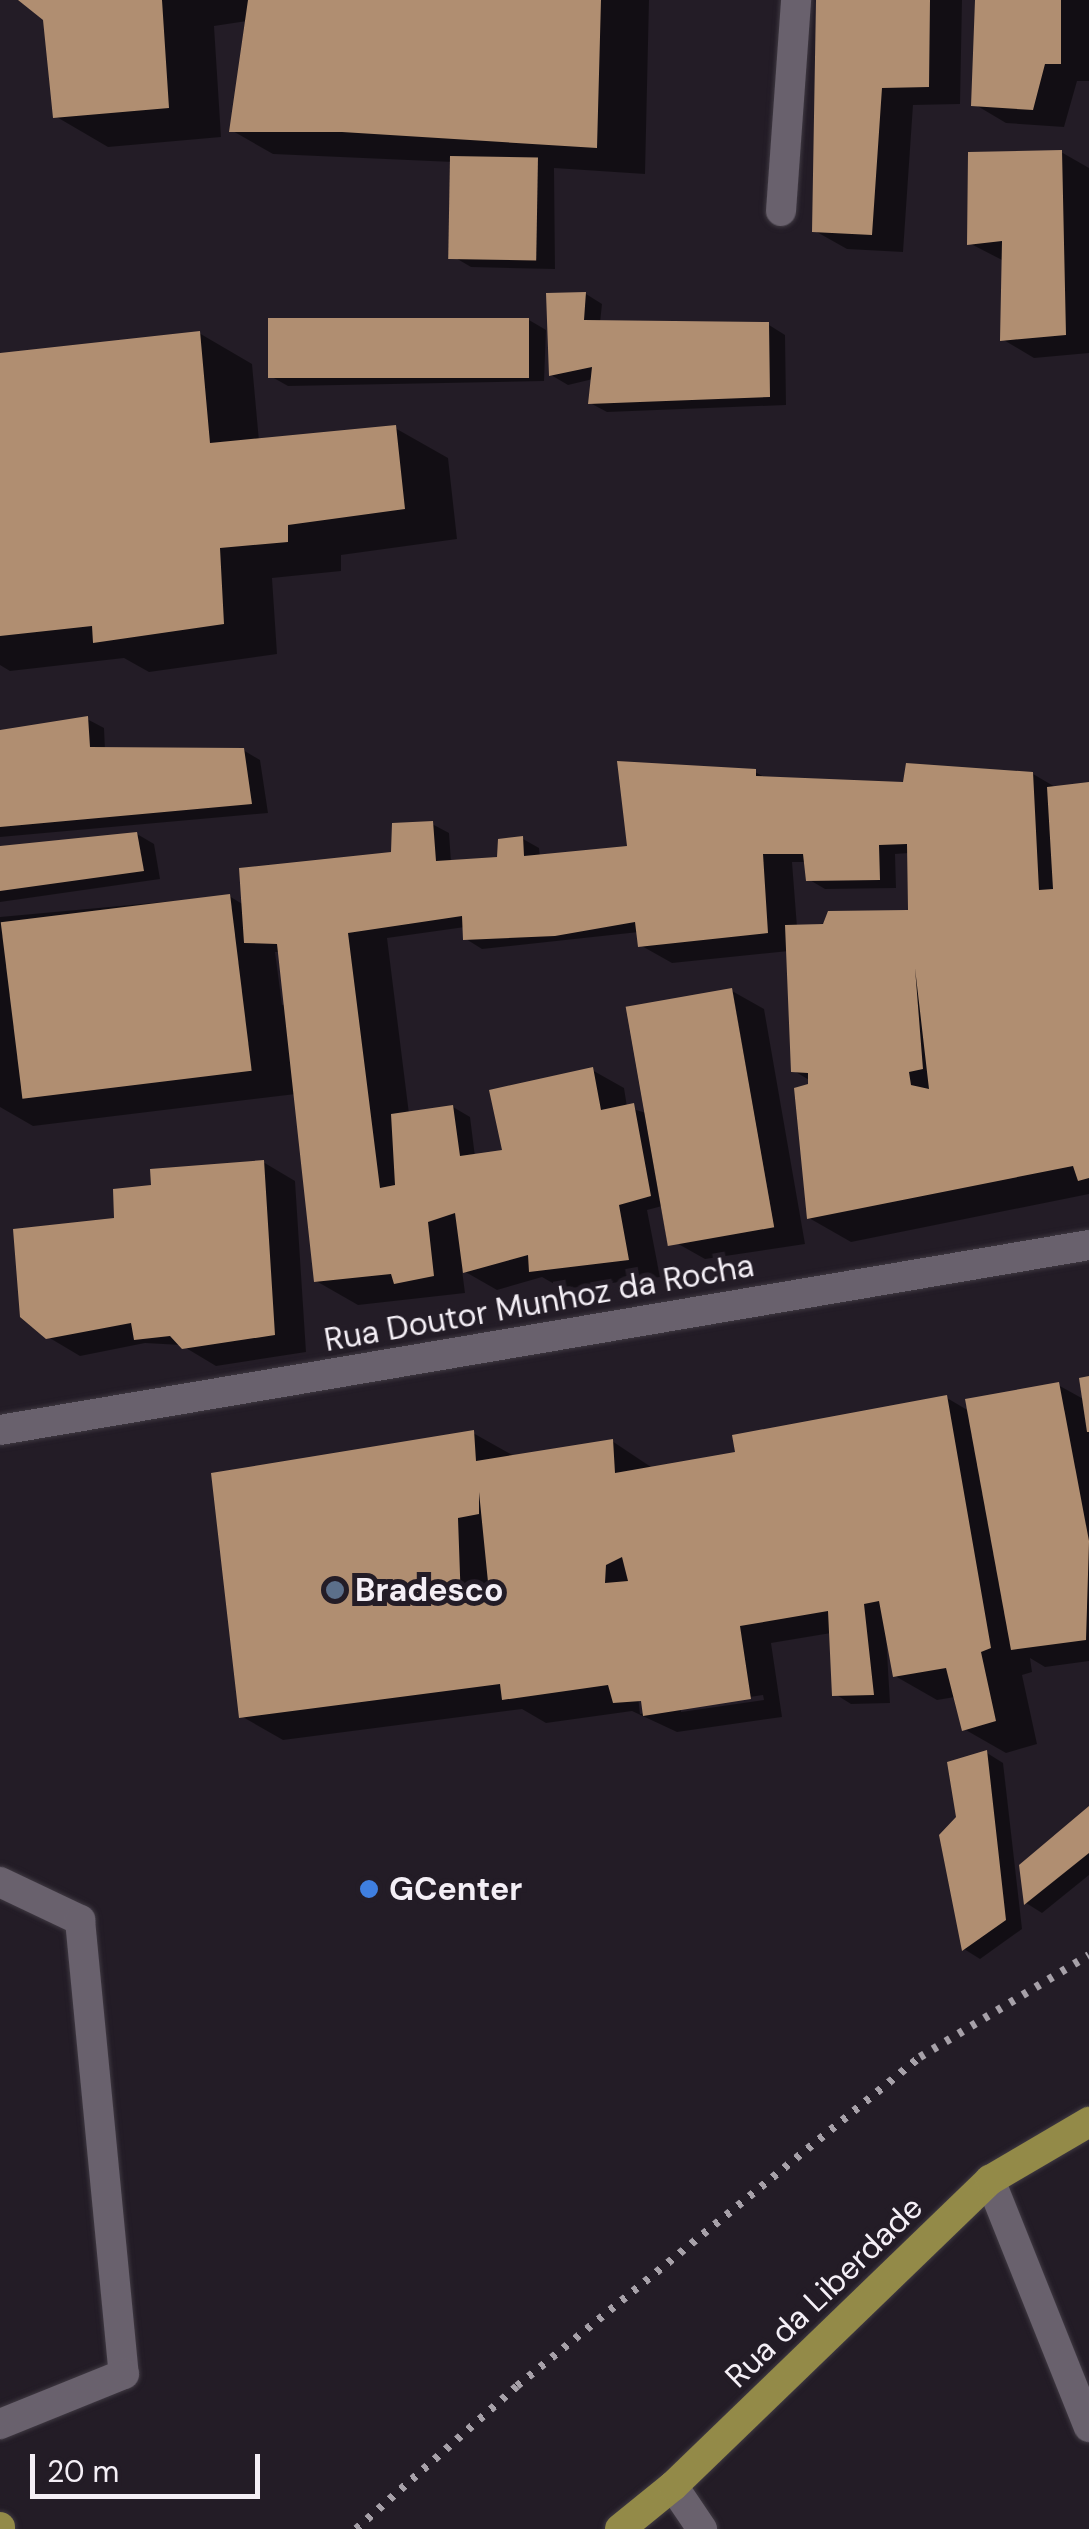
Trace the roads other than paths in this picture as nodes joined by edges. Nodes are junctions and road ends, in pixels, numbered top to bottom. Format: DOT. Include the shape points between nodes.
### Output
graph roads {
  1 [pos="796,0"];
  2 [pos="781,211"];
  3 [pos="1089,1245"];
  4 [pos="0,1430"];
  5 [pos="0,1882"];
  6 [pos="1089,2122"];
  7 [pos="990,2180"];
  8 [pos="0,2424"];
  9 [pos="1089,2428"];
  10 [pos="673,2486"];
  11 [pos="620,2529"];
  12 [pos="702,2529"];
  1 -- 2 [label="street"];
  3 -- 4 [label="street, Rua Doutor Munhoz da Rocha"];
  5 -- 8 [label="street" via="80,1920 124,2374"];
  6 -- 7 [label="main road, Rua da Liberdade"];
  7 -- 9 [label="street"];
  7 -- 10 [label="main road, Rua da Liberdade"];
  10 -- 11 [label="main road, Rua da Liberdade"];
  10 -- 12 [label="street"];
}
